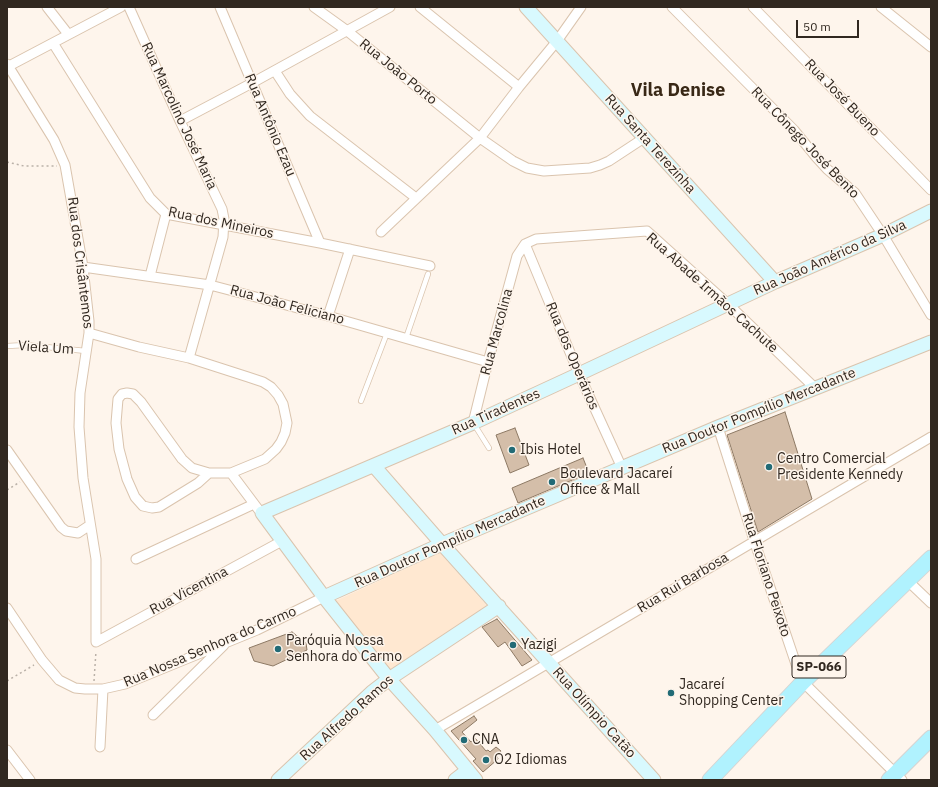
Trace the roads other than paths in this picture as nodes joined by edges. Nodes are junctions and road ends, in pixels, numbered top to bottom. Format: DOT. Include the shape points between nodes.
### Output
graph roads {
  1 [pos="47,7"];
  2 [pos="121,7"];
  3 [pos="129,7"];
  4 [pos="220,7"];
  5 [pos="314,7"];
  6 [pos="390,7"];
  7 [pos="420,7"];
  8 [pos="526,7"];
  9 [pos="581,7"];
  10 [pos="672,7"];
  11 [pos="753,7"];
  12 [pos="881,7"];
  13 [pos="346,30"];
  14 [pos="68,34"];
  15 [pos="557,41"];
  16 [pos="54,43"];
  17 [pos="931,47"];
  18 [pos="8,65"];
  19 [pos="275,70"];
  20 [pos="252,83"];
  21 [pos="519,87"];
  22 [pos="180,121"];
  23 [pos="480,138"];
  24 [pos="644,138"];
  25 [pos="931,190"];
  26 [pos="416,198"];
  27 [pos="931,211"];
  28 [pos="166,214"];
  29 [pos="224,226"];
  30 [pos="381,232"];
  31 [pos="883,234"];
  32 [pos="320,243"];
  33 [pos="525,244"];
  34 [pos="350,249"];
  35 [pos="83,267"];
  36 [pos="429,270"];
  37 [pos="150,276"];
  38 [pos="775,282"];
  39 [pos="210,285"];
  40 [pos="728,304"];
  41 [pos="931,314"];
  42 [pos="328,316"];
  43 [pos="89,333"];
  44 [pos="387,333"];
  45 [pos="406,338"];
  46 [pos="931,342"];
  47 [pos="7,346"];
  48 [pos="86,351"];
  49 [pos="189,358"];
  50 [pos="488,362"];
  51 [pos="579,374"];
  52 [pos="815,388"];
  53 [pos="361,401"];
  54 [pos="473,423"];
  55 [pos="718,427"];
  56 [pos="931,437"];
  57 [pos="489,448"];
  58 [pos="7,450"];
  59 [pos="374,466"];
  60 [pos="622,468"];
  61 [pos="209,473"];
  62 [pos="231,473"];
  63 [pos="258,509"];
  64 [pos="90,525"];
  65 [pos="754,540"];
  66 [pos="282,541"];
  67 [pos="442,544"];
  68 [pos="931,558"];
  69 [pos="136,560"];
  70 [pos="908,581"];
  71 [pos="324,597"];
  72 [pos="931,603"];
  73 [pos="499,606"];
  74 [pos="7,608"];
  75 [pos="228,641"];
  76 [pos="548,662"];
  77 [pos="389,679"];
  78 [pos="803,682"];
  79 [pos="103,689"];
  80 [pos="152,715"];
  81 [pos="435,730"];
  82 [pos="931,738"];
  83 [pos="100,748"];
  84 [pos="7,750"];
  85 [pos="468,770"];
  86 [pos="896,778"];
  87 [pos="30,780"];
  88 [pos="278,780"];
  89 [pos="455,780"];
  90 [pos="476,780"];
  91 [pos="654,780"];
  92 [pos="710,780"];
  1 -- 14 [label="street"];
  2 -- 14 [label="street"];
  3 -- 22 [label="street, Rua Marcolino José Maria"];
  4 -- 20 [label="street, Rua Antônio Ezau"];
  5 -- 13 [label="street, Rua João Porto"];
  6 -- 13 [label="street"];
  7 -- 21 [label="street"];
  8 -- 15 [label="main road, Rua Santa Terezinha"];
  9 -- 15 [label="street"];
  10 -- 31 [label="street, Rua Cônego José Bento" via="794,130 827,169 856,193"];
  11 -- 25 [label="street, Rua José Bueno"];
  12 -- 17 [label="street"];
  13 -- 19 [label="street"];
  13 -- 23 [label="street, Rua João Porto"];
  14 -- 16 [label="street"];
  15 -- 21 [label="street"];
  15 -- 24 [label="main road, Rua Santa Terezinha"];
  16 -- 18 [label="street"];
  16 -- 28 [label="street, Rua dos Mineiros" via="150,198"];
  18 -- 35 [label="street, Rua dos Crisântemos" via="54,140 65,165"];
  19 -- 20 [label="street"];
  19 -- 26 [label="street" via="290,94 310,116"];
  20 -- 22 [label="street"];
  20 -- 32 [label="street, Rua Antônio Ezau"];
  21 -- 23 [label="street"];
  22 -- 29 [label="street, Rua Marcolino José Maria" via="222,208"];
  23 -- 24 [label="street, Rua João Porto" via="526,168 544,171 600,165"];
  23 -- 26 [label="street"];
  24 -- 38 [label="main road, Rua Santa Terezinha"];
  26 -- 30 [label="street"];
  27 -- 31 [label="main road, Rua João Américo da Silva"];
  28 -- 29 [label="street, Rua dos Mineiros"];
  28 -- 37 [label="street"];
  29 -- 32 [label="street, Rua dos Mineiros"];
  29 -- 39 [label="street, Rua Marcolino José Maria"];
  31 -- 38 [label="main road, Rua João Américo da Silva"];
  31 -- 41 [label="street, Rua Cônego José Bento"];
  32 -- 34 [label="street, Rua dos Mineiros"];
  33 -- 40 [label="street, Rua Abade Irmãos Cachute" via="536,240 645,231"];
  33 -- 50 [label="street, Rua Marcolina" via="518,256"];
  33 -- 51 [label="street, Rua dos Operários"];
  34 -- 36 [label="street, Rua dos Mineiros"];
  34 -- 42 [label="street"];
  35 -- 37 [label="street, Rua João Feliciano"];
  35 -- 43 [label="street, Rua dos Crisântemos"];
  36 -- 45 [label="lane"];
  37 -- 39 [label="street, Rua João Feliciano"];
  38 -- 40 [label="main road, Rua João Américo da Silva"];
  39 -- 42 [label="street, Rua João Feliciano"];
  39 -- 49 [label="street, Rua Marcolino José Maria"];
  40 -- 51 [label="main road, Rua Tiradentes"];
  40 -- 52 [label="street, Rua Abade Irmãos Cachute"];
  42 -- 44 [label="street, Rua João Feliciano"];
  43 -- 48 [label="street, Rua dos Crisântemos"];
  43 -- 49 [label="street"];
  44 -- 45 [label="street, Rua João Feliciano"];
  44 -- 53 [label="lane"];
  45 -- 50 [label="street, Rua João Feliciano"];
  46 -- 52 [label="main road, Rua Doutor Pompílio Mercadante"];
  47 -- 48 [label="lane, Viela Um" via="26,345"];
  48 -- 64 [label="street, Rua dos Crisântemos" via="80,393 79,427"];
  49 -- 62 [label="street" via="263,382 271,387 283,404 286,423 281,442 265,459"];
  50 -- 54 [label="street, Rua Marcolina"];
  51 -- 54 [label="main road, Rua Tiradentes"];
  51 -- 60 [label="street, Rua dos Operários"];
  52 -- 55 [label="main road, Rua Doutor Pompílio Mercadante"];
  54 -- 57 [label="lane"];
  54 -- 59 [label="main road, Rua Tiradentes"];
  55 -- 60 [label="main road, Rua Doutor Pompílio Mercadante"];
  55 -- 65 [label="street, Rua Floriano Peixoto"];
  56 -- 65 [label="street, Rua Rui Barbosa"];
  58 -- 64 [label="street" via="61,527 66,531 78,533"];
  59 -- 63 [label="main road, Rua Tiradentes"];
  59 -- 67 [label="main road, Rua Olímpio Catão"];
  60 -- 67 [label="main road, Rua Doutor Pompílio Mercadante"];
  61 -- 61 [label="street" via="192,468 182,459 133,394 122,394 118,399 116,423 119,449 127,479 135,497 143,506 159,507 198,483"];
  61 -- 62 [label="street"];
  62 -- 63 [label="street"];
  63 -- 66 [label="main road"];
  63 -- 69 [label="street"];
  64 -- 66 [label="street, Rua Vicentina" via="96,559 96,642"];
  65 -- 76 [label="street, Rua Rui Barbosa"];
  65 -- 78 [label="street, Rua Floriano Peixoto"];
  66 -- 71 [label="main road"];
  67 -- 71 [label="main road, Rua Doutor Pompílio Mercadante"];
  67 -- 73 [label="main road, Rua Olímpio Catão"];
  68 -- 70 [label="main road, SP-066"];
  70 -- 72 [label="street"];
  70 -- 78 [label="main road, SP-066"];
  71 -- 75 [label="street, Rua Nossa Senhora do Carmo" via="257,630"];
  71 -- 77 [label="main road"];
  73 -- 76 [label="main road, Rua Olímpio Catão"];
  73 -- 77 [label="main road, Rua Alfredo Ramos"];
  74 -- 79 [label="street, Rua Nossa Senhora do Carmo" via="42,660 59,680 75,688"];
  75 -- 79 [label="street, Rua Nossa Senhora do Carmo" via="125,684"];
  75 -- 80 [label="street"];
  76 -- 81 [label="street, Rua Rui Barbosa"];
  76 -- 91 [label="main road, Rua Olímpio Catão"];
  77 -- 81 [label="main road"];
  77 -- 88 [label="main road, Rua Alfredo Ramos"];
  78 -- 86 [label="street, Rua Floriano Peixoto"];
  78 -- 92 [label="main road, SP-066"];
  79 -- 83 [label="street"];
  81 -- 85 [label="main road"];
  82 -- 86 [label="main road"];
  84 -- 87 [label="street"];
  85 -- 89 [label="main road"];
  85 -- 90 [label="main road"];
}
